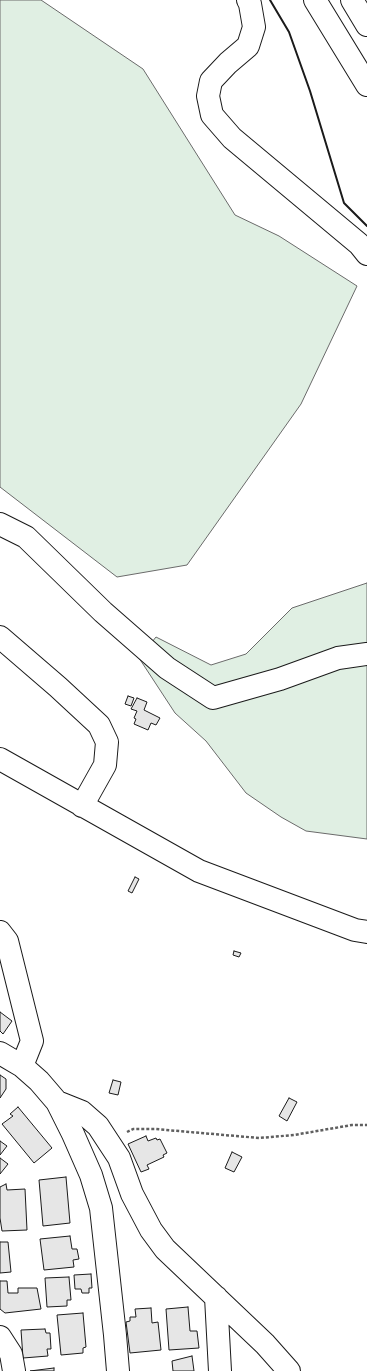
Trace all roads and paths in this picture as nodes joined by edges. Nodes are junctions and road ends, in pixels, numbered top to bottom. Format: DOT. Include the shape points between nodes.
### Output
graph roads {
  1 [pos="248,0"];
  2 [pos="315,0"];
  3 [pos="352,0"];
  4 [pos="367,25"];
  5 [pos="367,86"];
  6 [pos="367,254"];
  7 [pos="0,524"];
  8 [pos="0,637"];
  9 [pos="367,654"];
  10 [pos="0,760"];
  11 [pos="82,806"];
  12 [pos="0,932"];
  13 [pos="367,932"];
  14 [pos="0,1053"];
  15 [pos="22,1066"];
  16 [pos="57,1102"];
  17 [pos="367,1125"];
  18 [pos="109,1142"];
  19 [pos="216,1297"];
  20 [pos="0,1337"];
  21 [pos="14,1371"];
  22 [pos="118,1371"];
  23 [pos="220,1371"];
  24 [pos="289,1371"];
  1 -- 6 [label="main road" via="254,27 248,46 228,62 211,81 208,96 212,115 232,138 359,244"];
  2 -- 5 [label="main road"];
  3 -- 4 [label="main road"];
  7 -- 9 [label="main road" via="26,537 103,612 167,668 213,698 280,679 338,658"];
  8 -- 11 [label="main road" via="99,725 106,742 105,765"];
  10 -- 11 [label="main road"];
  11 -- 13 [label="main road" via="199,871 355,930"];
  12 -- 15 [label="main road" via="6,941 32,1041"];
  14 -- 15 [label="main road"];
  15 -- 16 [label="main road" via="40,1081"];
  16 -- 18 [label="main road" via="82,1112 98,1126"];
  16 -- 22 [label="main road" via="74,1134 101,1208"];
  17 -- 18 [label="path" via="259,1138 133,1129"];
  18 -- 19 [label="main road" via="120,1158 132,1194 151,1230 165,1249"];
  19 -- 23 [label="main road"];
  19 -- 24 [label="main road"];
  20 -- 21 [label="main road" via="11,1354"];
}
